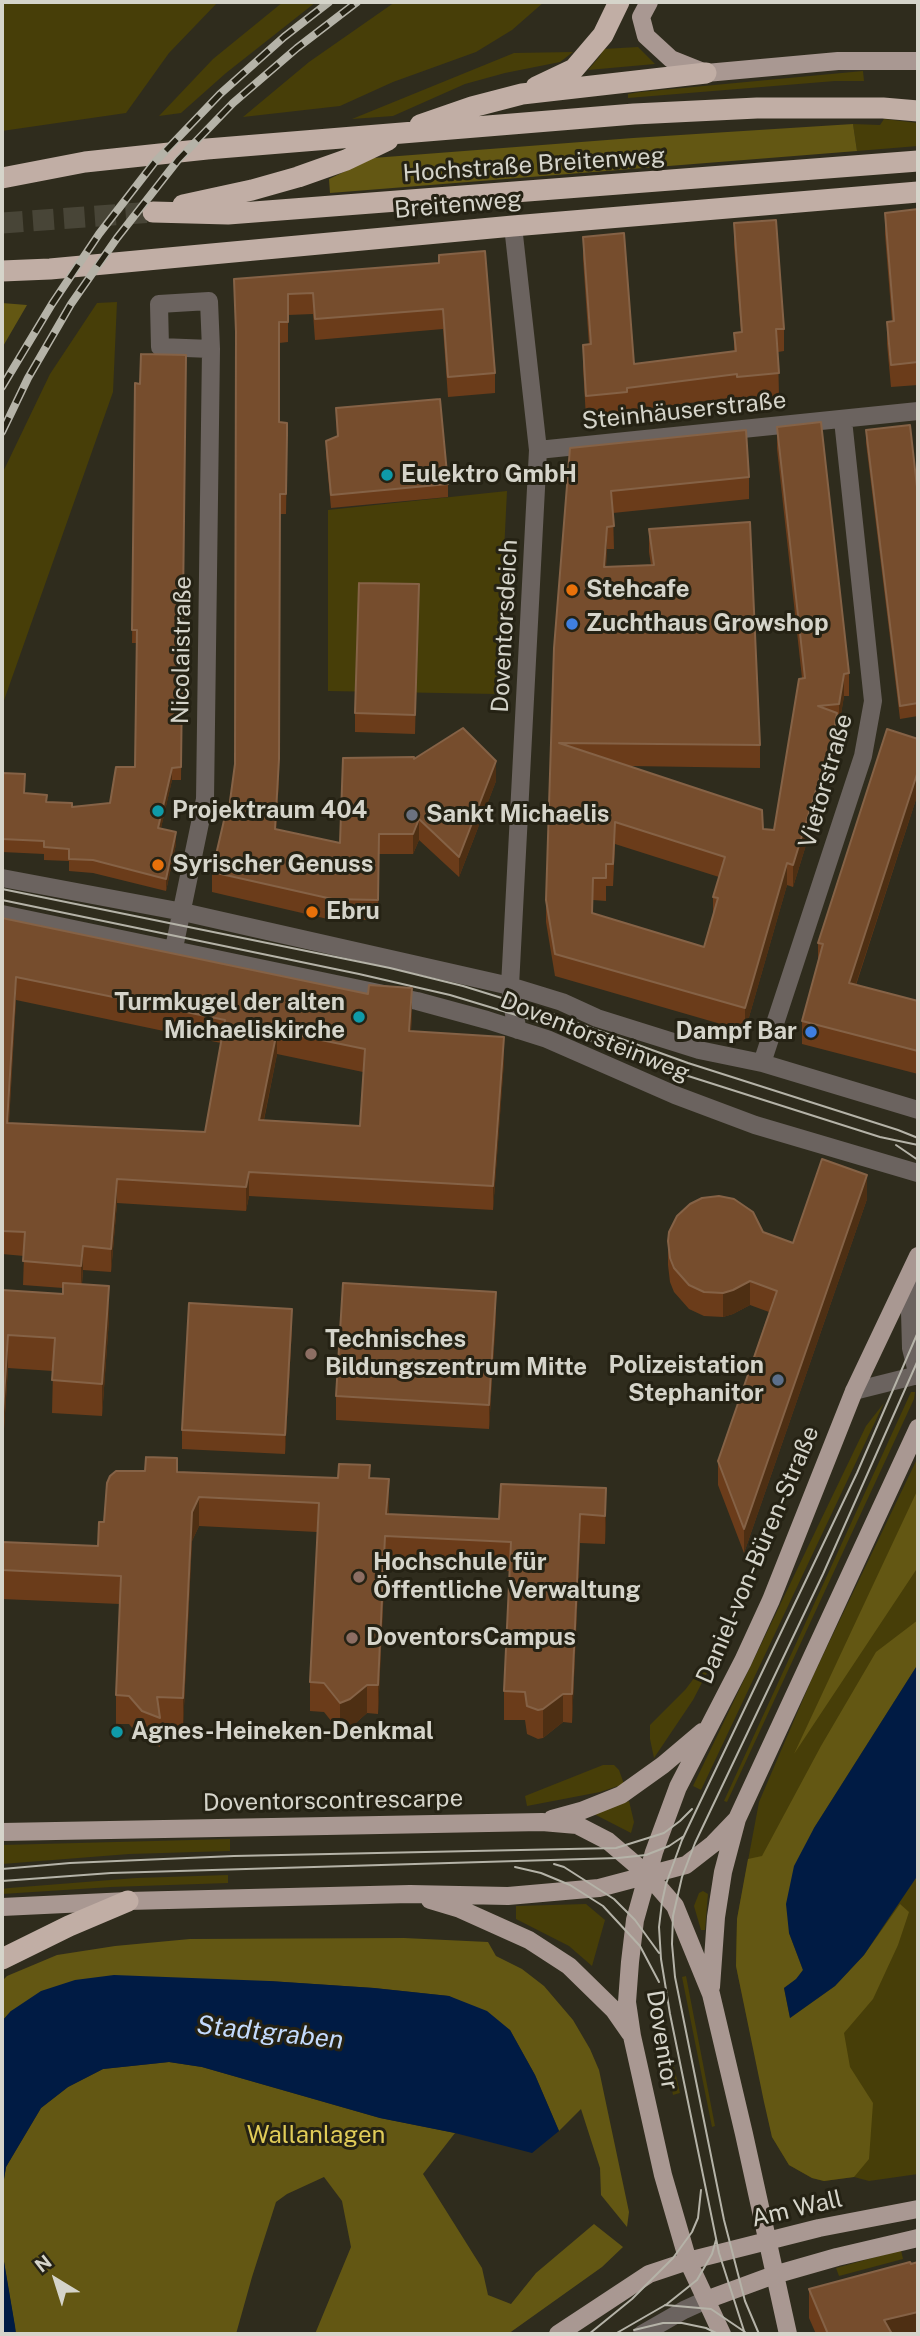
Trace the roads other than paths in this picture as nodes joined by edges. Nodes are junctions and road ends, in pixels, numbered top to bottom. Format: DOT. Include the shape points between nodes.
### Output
graph roads {
  1 [pos="619,2"];
  2 [pos="649,2"];
  3 [pos="918,61"];
  4 [pos="706,73"];
  5 [pos="522,94"];
  6 [pos="918,111"];
  7 [pos="918,161"];
  8 [pos="2,178"];
  9 [pos="918,192"];
  10 [pos="513,226"];
  11 [pos="50,269"];
  12 [pos="2,271"];
  13 [pos="2,284"];
  14 [pos="211,349"];
  15 [pos="918,411"];
  16 [pos="843,420"];
  17 [pos="538,450"];
  18 [pos="2,878"];
  19 [pos="183,912"];
  20 [pos="2,915"];
  21 [pos="174,948"];
  22 [pos="510,986"];
  23 [pos="518,1030"];
  24 [pos="762,1063"];
  25 [pos="918,1110"];
  26 [pos="918,1172"];
  27 [pos="915,1263"];
  28 [pos="918,1376"];
  29 [pos="854,1391"];
  30 [pos="918,1428"];
  31 [pos="711,1723"];
  32 [pos="737,1819"];
  33 [pos="542,1822"];
  34 [pos="2,1832"];
  35 [pos="649,1876"];
  36 [pos="410,1894"];
  37 [pos="128,1901"];
  38 [pos="2,1907"];
  39 [pos="2,1959"];
  40 [pos="711,1994"];
  41 [pos="632,2035"];
  42 [pos="918,2209"];
  43 [pos="918,2238"];
  44 [pos="768,2241"];
  45 [pos="688,2261"];
  46 [pos="774,2275"];
  47 [pos="706,2300"];
  48 [pos="558,2334"];
  49 [pos="642,2334"];
  50 [pos="722,2334"];
  51 [pos="788,2334"];
  1 -- 5 [label="highway" via="603,35 574,69"];
  2 -- 4 [label="main road" via="641,17 646,36 671,59"];
  3 -- 4 [label="main road" via="838,61"];
  4 -- 5 [label="highway"];
  5 -- 7 [label="highway, Hochstraße Breitenweg" via="418,125 298,177 153,212 228,214"];
  6 -- 8 [label="highway" via="847,107 634,114 113,159"];
  9 -- 10 [label="highway, Breitenweg"];
  10 -- 11 [label="highway, Breitenweg"];
  10 -- 17 [label="street, Doventorsdeich"];
  11 -- 12 [label="highway, Breitenweg"];
  11 -- 13 [label="highway"];
  14 -- 19 [label="street, Nicolaistraße" via="205,799"];
  15 -- 16 [label="street, Steinhäuserstraße"];
  16 -- 17 [label="street, Steinhäuserstraße"];
  16 -- 24 [label="street, Vietorstraße" via="873,701 863,756"];
  17 -- 22 [label="street, Doventorsdeich"];
  18 -- 19 [label="street, Doventorsteinweg"];
  19 -- 21 [label="street, Nicolaistraße"];
  19 -- 22 [label="street, Doventorsteinweg"];
  20 -- 21 [label="street, Doventorsteinweg"];
  21 -- 23 [label="street, Doventorsteinweg" via="418,1001"];
  22 -- 23 [label="street, Doventorsdeich"];
  22 -- 24 [label="street, Doventorsteinweg" via="699,1050"];
  23 -- 26 [label="street, Doventorsteinweg" via="744,1121"];
  24 -- 25 [label="street, Doventorsteinweg"];
  27 -- 28 [label="street" via="911,1348"];
  27 -- 29 [label="main road, Daniel-von-Büren-Straße"];
  28 -- 29 [label="street"];
  29 -- 31 [label="main road, Daniel-von-Büren-Straße" via="771,1600"];
  30 -- 32 [label="main road"];
  31 -- 33 [label="main road" via="621,1795"];
  31 -- 35 [label="main road, Daniel-von-Büren-Straße" via="678,1787"];
  32 -- 35 [label="main road" via="686,1865"];
  32 -- 40 [label="main road" via="723,1872"];
  33 -- 34 [label="main road, Doventorscontrescarpe"];
  33 -- 35 [label="main road, Doventorscontrescarpe" via="577,1825 608,1841"];
  35 -- 36 [label="main road" via="599,1888 519,1895"];
  35 -- 40 [label="main road" via="683,1921"];
  35 -- 41 [label="main road, Doventor" via="635,1920 630,1962 627,2002"];
  36 -- 37 [label="main road"];
  36 -- 41 [label="main road" via="460,1909 529,1940 579,1975"];
  37 -- 38 [label="main road"];
  37 -- 39 [label="highway"];
  40 -- 44 [label="main road"];
  41 -- 45 [label="main road, Doventor" via="663,2175"];
  42 -- 44 [label="main road, Am Wall"];
  43 -- 46 [label="main road"];
  44 -- 45 [label="main road, Am Wall"];
  44 -- 46 [label="main road"];
  45 -- 47 [label="main road, Doventor"];
  45 -- 48 [label="main road, Am Wall" via="649,2274"];
  46 -- 47 [label="main road"];
  46 -- 51 [label="main road"];
  47 -- 49 [label="street"];
  47 -- 50 [label="main road, Doventor"];
}
